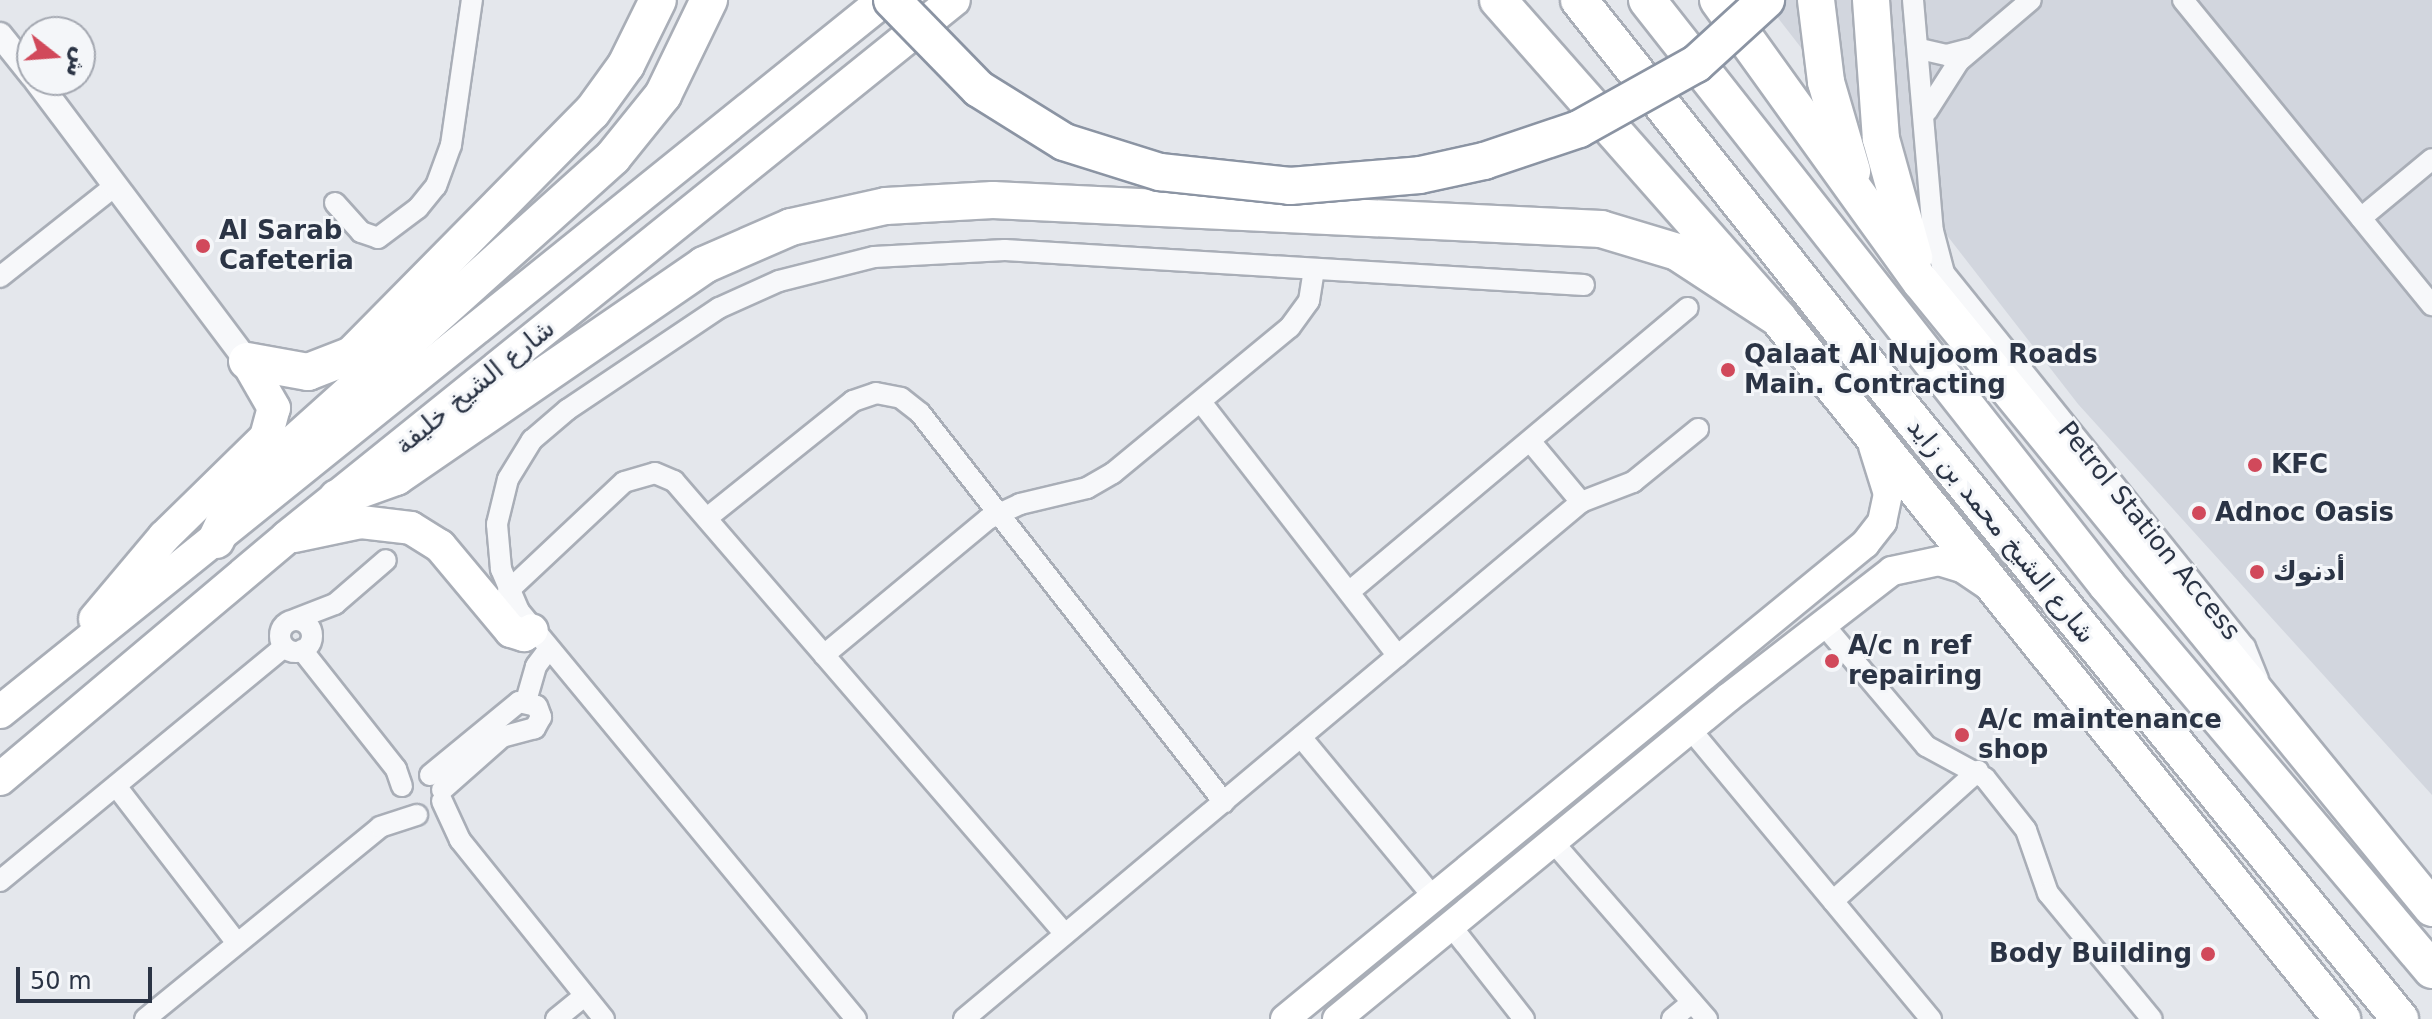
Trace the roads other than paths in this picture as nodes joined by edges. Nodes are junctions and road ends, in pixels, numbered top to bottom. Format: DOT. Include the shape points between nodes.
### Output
graph roads {
  1 [pos="472,0"];
  2 [pos="658,0"];
  3 [pos="676,0"];
  4 [pos="709,0"];
  5 [pos="884,0"];
  6 [pos="892,0"];
  7 [pos="954,0"];
  8 [pos="1498,0"];
  9 [pos="1579,0"];
  10 [pos="1647,0"];
  11 [pos="1718,0"];
  12 [pos="1766,0"];
  13 [pos="1816,0"];
  14 [pos="1871,0"];
  15 [pos="1887,0"];
  16 [pos="1913,0"];
  17 [pos="2031,0"];
  18 [pos="2183,0"];
  19 [pos="0,35"];
  20 [pos="1974,48"];
  21 [pos="1920,49"];
  22 [pos="16,55"];
  23 [pos="1873,64"];
  24 [pos="48,96"];
  25 [pos="1927,111"];
  26 [pos="2432,159"];
  27 [pos="116,185"];
  28 [pos="335,203"];
  29 [pos="1870,213"];
  30 [pos="2361,218"];
  31 [pos="1314,270"];
  32 [pos="0,277"];
  33 [pos="1921,282"];
  34 [pos="1584,285"];
  35 [pos="2432,305"];
  36 [pos="1688,308"];
  37 [pos="1778,318"];
  38 [pos="423,328"];
  39 [pos="247,361"];
  40 [pos="1201,402"];
  41 [pos="1862,420"];
  42 [pos="1698,429"];
  43 [pos="1530,441"];
  44 [pos="337,498"];
  45 [pos="1581,502"];
  46 [pos="2119,511"];
  47 [pos="997,513"];
  48 [pos="707,518"];
  49 [pos="287,537"];
  50 [pos="216,540"];
  51 [pos="386,560"];
  52 [pos="508,591"];
  53 [pos="1349,592"];
  54 [pos="2003,597"];
  55 [pos="335,604"];
  56 [pos="1781,617"];
  57 [pos="296,619"];
  58 [pos="1823,624"];
  59 [pos="540,640"];
  60 [pos="299,645"];
  61 [pos="78,648"];
  62 [pos="824,655"];
  63 [pos="1398,656"];
  64 [pos="1729,697"];
  65 [pos="526,701"];
  66 [pos="0,712"];
  67 [pos="1691,730"];
  68 [pos="1301,737"];
  69 [pos="1978,771"];
  70 [pos="0,779"];
  71 [pos="116,786"];
  72 [pos="438,788"];
  73 [pos="401,789"];
  74 [pos="1224,802"];
  75 [pos="419,815"];
  76 [pos="380,827"];
  77 [pos="460,840"];
  78 [pos="1553,842"];
  79 [pos="2279,874"];
  80 [pos="0,881"];
  81 [pos="1434,898"];
  82 [pos="1833,901"];
  83 [pos="2432,908"];
  84 [pos="1451,926"];
  85 [pos="1065,934"];
  86 [pos="237,943"];
  87 [pos="2432,970"];
  88 [pos="584,996"];
  89 [pos="1692,1002"];
  90 [pos="2145,1017"];
  91 [pos="145,1019"];
  92 [pos="556,1019"];
  93 [pos="604,1019"];
  94 [pos="856,1019"];
  95 [pos="964,1019"];
  96 [pos="1285,1019"];
  97 [pos="1337,1019"];
  98 [pos="1524,1019"];
  99 [pos="1672,1019"];
  100 [pos="1707,1019"];
  101 [pos="1931,1019"];
  102 [pos="2342,1019"];
  103 [pos="2363,1019"];
  104 [pos="2400,1019"];
  1 -- 28 [label="street" via="451,145 436,186 418,208 378,238 361,232"];
  2 -- 39 [label="highway" via="626,65 592,112 352,355 308,372"];
  3 -- 38 [label="highway" via="646,65 616,108 447,289"];
  4 -- 38 [label="highway" via="663,95 613,157"];
  5 -- 50 [label="highway, شارع الشيخ خليفة"];
  6 -- 12 [label="highway, bridge" via="979,89 1064,142 1160,172 1290,186 1420,175 1484,161 1579,129 1696,64"];
  7 -- 44 [label="highway, شارع الشيخ خليفة"];
  8 -- 37 [label="highway"];
  9 -- 79 [label="highway, شارع الشيخ محمد بن زايد"];
  10 -- 87 [label="highway, شارع الشيخ محمد بن زايد" via="2107,585"];
  11 -- 29 [label="highway"];
  13 -- 29 [label="highway" via="1837,127"];
  14 -- 23 [label="highway"];
  15 -- 23 [label="highway"];
  16 -- 21 [label="street, Petrol Station Access"];
  17 -- 20 [label="street"];
  18 -- 30 [label="street"];
  19 -- 22 [label="street"];
  20 -- 21 [label="street" via="1947,55"];
  20 -- 25 [label="street" via="1947,77"];
  21 -- 25 [label="street, Petrol Station Access"];
  23 -- 33 [label="highway" via="1889,175"];
  24 -- 27 [label="street"];
  25 -- 46 [label="street, Petrol Station Access" via="1937,256 1958,295"];
  26 -- 30 [label="street"];
  27 -- 32 [label="street"];
  27 -- 39 [label="street"];
  29 -- 33 [label="highway"];
  30 -- 35 [label="street"];
  31 -- 34 [label="street"];
  31 -- 40 [label="street" via="1309,301 1298,319"];
  31 -- 52 [label="street" via="939,250 841,264 759,289 691,323 532,440 508,479 497,524"];
  33 -- 46 [label="highway"];
  36 -- 43 [label="street"];
  37 -- 41 [label="highway"];
  37 -- 44 [label="highway" via="1677,252 1601,229 993,200 886,206 791,227 704,265 396,477"];
  38 -- 50 [label="highway" via="260,474 230,510"];
  39 -- 61 [label="highway" via="274,408 266,437 146,557"];
  40 -- 47 [label="street" via="1100,481"];
  40 -- 53 [label="street"];
  41 -- 54 [label="highway"];
  41 -- 56 [label="main road" via="1886,480 1882,522 1865,544"];
  42 -- 45 [label="street" via="1633,482"];
  43 -- 45 [label="street"];
  43 -- 53 [label="street"];
  44 -- 49 [label="highway, شارع الشيخ خليفة"];
  45 -- 63 [label="street"];
  46 -- 83 [label="highway" via="2259,698"];
  47 -- 48 [label="street" via="911,404 876,393 853,401"];
  47 -- 62 [label="street"];
  47 -- 74 [label="street"];
  48 -- 52 [label="street" via="665,476 633,476"];
  48 -- 62 [label="street"];
  49 -- 59 [label="highway" via="361,522 411,528 440,546 515,634"];
  49 -- 70 [label="highway, شارع الشيخ خليفة"];
  50 -- 61 [label="highway, شارع الشيخ خليفة"];
  51 -- 55 [label="street"];
  52 -- 59 [label="street"];
  53 -- 63 [label="street"];
  54 -- 58 [label="main road" via="1962,568 1914,562 1892,571"];
  54 -- 102 [label="highway"];
  55 -- 57 [label="street"];
  55 -- 60 [label="street"];
  56 -- 64 [label="main road" via="1786,633 1740,676"];
  56 -- 81 [label="main road"];
  57 -- 60 [label="street" via="310,627"];
  57 -- 60 [label="street" via="282,626"];
  58 -- 64 [label="main road"];
  58 -- 69 [label="street" via="1926,746"];
  59 -- 65 [label="street"];
  59 -- 94 [label="street"];
  60 -- 71 [label="street"];
  60 -- 73 [label="street" via="396,769"];
  61 -- 66 [label="highway, شارع الشيخ خليفة"];
  62 -- 85 [label="street"];
  63 -- 68 [label="street"];
  64 -- 67 [label="main road"];
  65 -- 72 [label="street"];
  65 -- 72 [label="street" via="540,711 535,728 497,740"];
  67 -- 78 [label="main road"];
  67 -- 82 [label="street"];
  68 -- 74 [label="street"];
  68 -- 81 [label="street"];
  69 -- 82 [label="street"];
  69 -- 90 [label="street" via="2026,830 2048,893"];
  71 -- 80 [label="street"];
  71 -- 86 [label="street"];
  72 -- 73 [label="street" via="417,773"];
  72 -- 75 [label="street" via="434,811"];
  72 -- 77 [label="street"];
  73 -- 75 [label="street" via="403,804"];
  73 -- 76 [label="street"];
  74 -- 85 [label="street"];
  75 -- 76 [label="street"];
  75 -- 77 [label="street"];
  76 -- 86 [label="street"];
  77 -- 88 [label="street"];
  78 -- 84 [label="main road"];
  78 -- 89 [label="street"];
  79 -- 103 [label="highway" via="2311,947"];
  79 -- 104 [label="highway, شارع الشيخ محمد بن زايد"];
  81 -- 96 [label="main road"];
  82 -- 101 [label="street"];
  84 -- 97 [label="main road"];
  84 -- 98 [label="street"];
  85 -- 95 [label="street"];
  86 -- 91 [label="street"];
  88 -- 92 [label="street"];
  88 -- 93 [label="street"];
  89 -- 99 [label="street"];
  89 -- 100 [label="street"];
}
